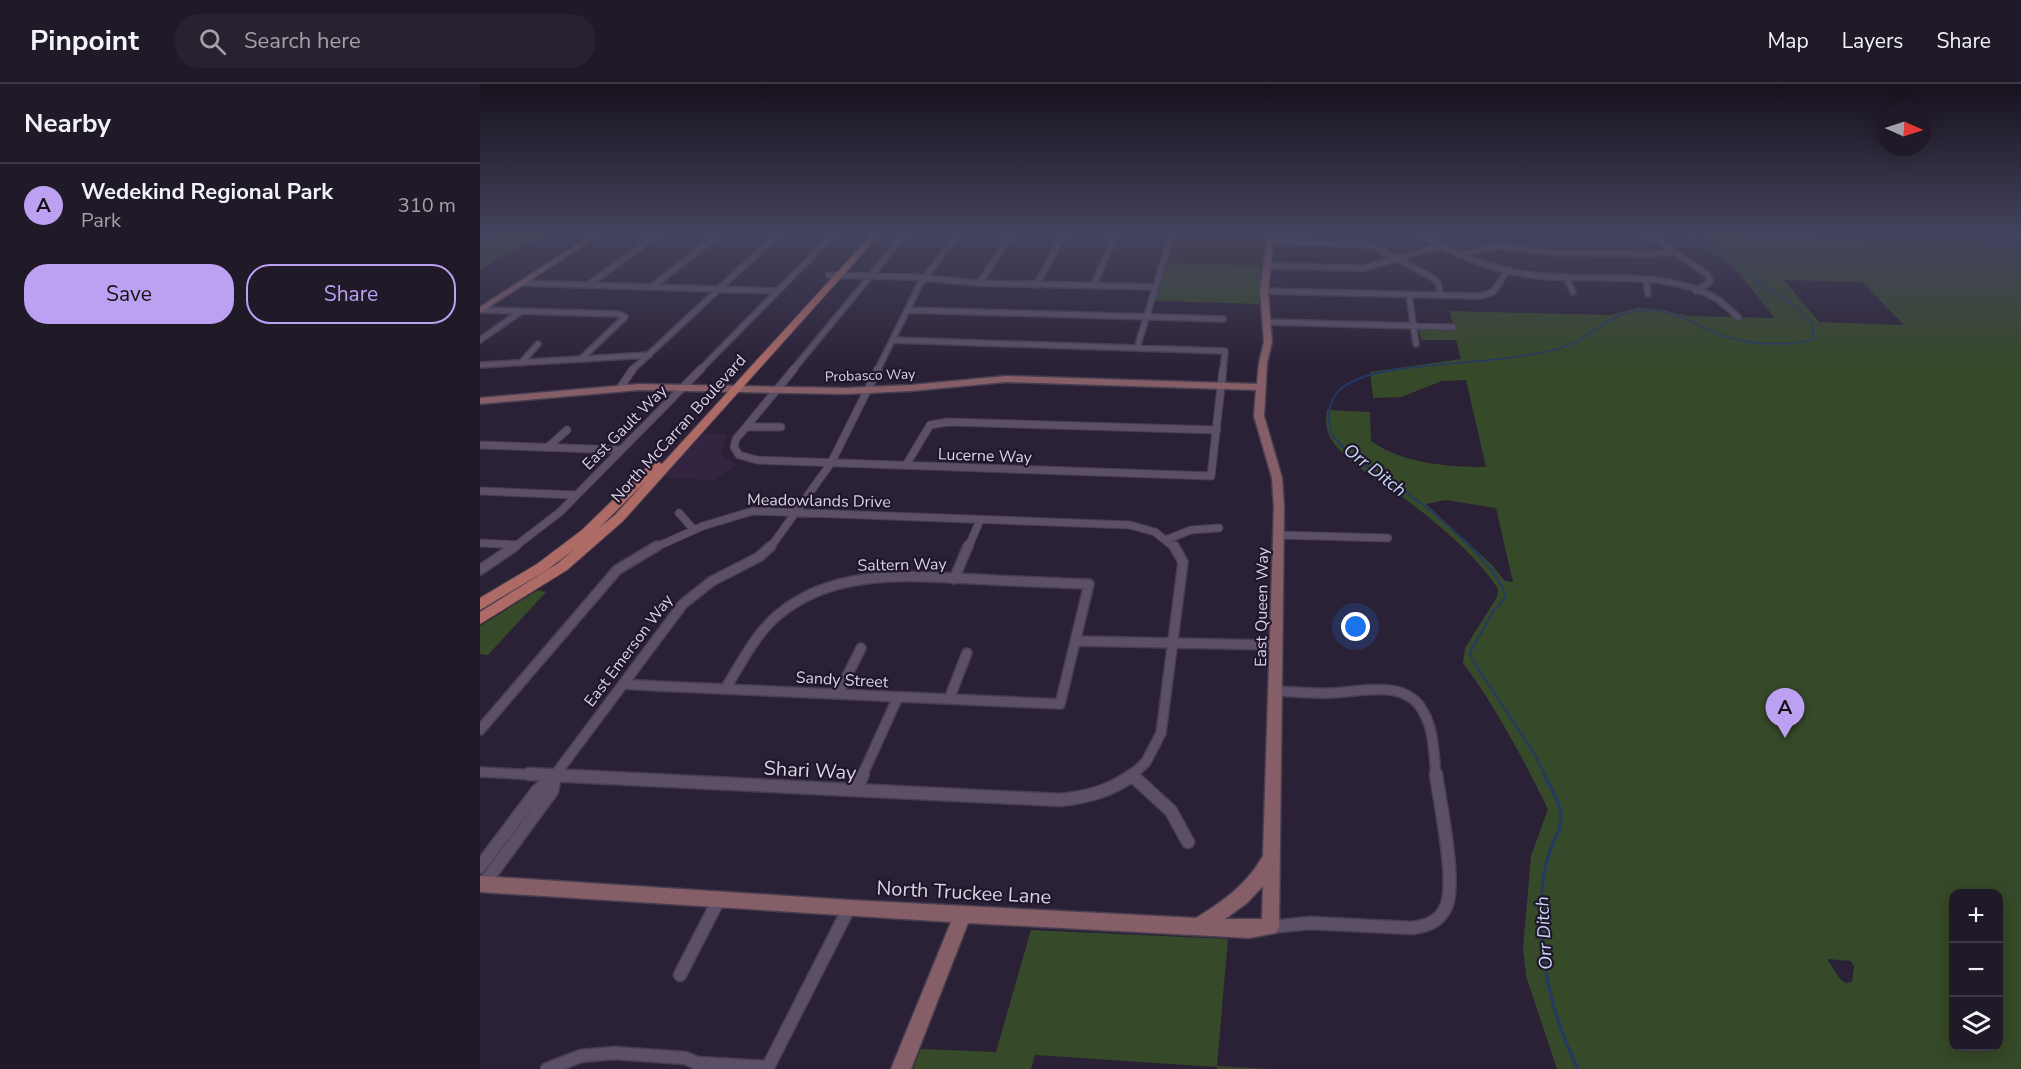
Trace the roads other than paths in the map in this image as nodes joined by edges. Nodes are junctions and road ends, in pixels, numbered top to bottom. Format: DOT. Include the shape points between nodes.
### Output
graph roads {
  1 [pos="528,279"];
  2 [pos="595,279"];
  3 [pos="662,279"];
  4 [pos="728,279"];
  5 [pos="789,279"];
  6 [pos="829,279"];
  7 [pos="869,279"];
  8 [pos="923,279"];
  9 [pos="935,279"];
  10 [pos="982,279"];
  11 [pos="1039,279"];
  12 [pos="1096,279"];
  13 [pos="1157,279"];
  14 [pos="1265,279"];
  15 [pos="1433,279"];
  16 [pos="1502,279"];
  17 [pos="1567,279"];
  18 [pos="1646,279"];
  19 [pos="1710,279"];
  20 [pos="522,283"];
  21 [pos="979,283"];
  22 [pos="587,285"];
  23 [pos="1036,285"];
  24 [pos="1093,286"];
  25 [pos="652,287"];
  26 [pos="1154,287"];
  27 [pos="717,289"];
  28 [pos="777,291"];
  29 [pos="1264,291"];
  30 [pos="1696,291"];
  31 [pos="1573,292"];
  32 [pos="1648,294"];
  33 [pos="1408,295"];
  34 [pos="1442,296"];
  35 [pos="907,310"];
  36 [pos="481,311"];
  37 [pos="520,311"];
  38 [pos="1145,317"];
  39 [pos="1738,317"];
  40 [pos="1224,320"];
  41 [pos="1267,322"];
  42 [pos="1413,326"];
  43 [pos="1453,327"];
  44 [pos="480,340"];
  45 [pos="893,340"];
  46 [pos="538,344"];
  47 [pos="1416,344"];
  48 [pos="1137,348"];
  49 [pos="649,355"];
  50 [pos="582,358"];
  51 [pos="521,363"];
  52 [pos="480,365"];
  53 [pos="1221,386"];
  54 [pos="682,387"];
  55 [pos="1261,387"];
  56 [pos="620,388"];
  57 [pos="730,389"];
  58 [pos="777,390"];
  59 [pos="866,391"];
  60 [pos="480,401"];
  61 [pos="747,427"];
  62 [pos="781,427"];
  63 [pos="567,430"];
  64 [pos="1216,430"];
  65 [pos="480,445"];
  66 [pos="548,447"];
  67 [pos="621,450"];
  68 [pos="831,463"];
  69 [pos="906,465"];
  70 [pos="480,491"];
  71 [pos="576,495"];
  72 [pos="679,513"];
  73 [pos="795,513"];
  74 [pos="980,520"];
  75 [pos="1219,528"];
  76 [pos="694,530"];
  77 [pos="1279,535"];
  78 [pos="1388,538"];
  79 [pos="1168,539"];
  80 [pos="480,543"];
  81 [pos="518,545"];
  82 [pos="480,570"];
  83 [pos="954,579"];
  84 [pos="480,605"];
  85 [pos="480,619"];
  86 [pos="1075,641"];
  87 [pos="1174,644"];
  88 [pos="1277,645"];
  89 [pos="861,648"];
  90 [pos="967,653"];
  91 [pos="623,684"];
  92 [pos="725,689"];
  93 [pos="1276,692"];
  94 [pos="838,694"];
  95 [pos="897,697"];
  96 [pos="948,699"];
  97 [pos="480,730"];
  98 [pos="480,772"];
  99 [pos="555,775"];
  100 [pos="1133,776"];
  101 [pos="856,790"];
  102 [pos="1188,842"];
  103 [pos="1273,854"];
  104 [pos="480,867"];
  105 [pos="482,884"];
  106 [pos="720,899"];
  107 [pos="849,908"];
  108 [pos="963,913"];
  109 [pos="1199,926"];
  110 [pos="1270,927"];
  111 [pos="680,975"];
  112 [pos="767,1068"];
  113 [pos="547,1069"];
  114 [pos="901,1069"];
  1 -- 20 [label="street"];
  2 -- 22 [label="street"];
  3 -- 25 [label="street"];
  4 -- 27 [label="street"];
  5 -- 28 [label="street, East Gault Way"];
  6 -- 57 [label="main road, North McCarran Boulevard"];
  7 -- 58 [label="street"];
  8 -- 35 [label="street, East Emerson Way"];
  9 -- 21 [label="street"];
  10 -- 21 [label="street"];
  11 -- 23 [label="street"];
  12 -- 24 [label="street"];
  13 -- 26 [label="street"];
  14 -- 29 [label="street, East Queen Way"];
  15 -- 34 [label="street"];
  16 -- 34 [label="street" via="1487,295"];
  17 -- 31 [label="street"];
  18 -- 30 [label="street"];
  18 -- 32 [label="street"];
  19 -- 30 [label="street"];
  20 -- 22 [label="street"];
  20 -- 36 [label="street"];
  21 -- 23 [label="street"];
  22 -- 25 [label="street"];
  23 -- 24 [label="street"];
  24 -- 26 [label="street"];
  25 -- 27 [label="street"];
  26 -- 38 [label="street"];
  27 -- 28 [label="street"];
  27 -- 49 [label="street"];
  28 -- 54 [label="street, East Gault Way"];
  29 -- 33 [label="street"];
  29 -- 41 [label="street, East Queen Way"];
  30 -- 39 [label="street" via="1723,304"];
  33 -- 34 [label="street"];
  33 -- 42 [label="street"];
  35 -- 38 [label="street"];
  35 -- 45 [label="street, East Emerson Way"];
  36 -- 37 [label="street"];
  37 -- 44 [label="street"];
  37 -- 50 [label="street" via="625,317"];
  38 -- 40 [label="street"];
  38 -- 48 [label="street"];
  41 -- 42 [label="street"];
  41 -- 55 [label="street, East Queen Way" via="1268,344"];
  42 -- 43 [label="street"];
  42 -- 47 [label="street"];
  45 -- 48 [label="street"];
  45 -- 59 [label="street, East Emerson Way"];
  46 -- 51 [label="street"];
  48 -- 53 [label="street" via="1225,351"];
  49 -- 50 [label="street"];
  49 -- 56 [label="street"];
  50 -- 51 [label="street"];
  51 -- 52 [label="street"];
  53 -- 55 [label="street, Probasco Way"];
  53 -- 59 [label="street, Probasco Way" via="1006,379"];
  53 -- 64 [label="street"];
  54 -- 56 [label="street, Probasco Way"];
  54 -- 57 [label="street, Probasco Way"];
  54 -- 67 [label="street, East Gault Way"];
  55 -- 77 [label="street, East Queen Way" via="1260,423 1276,478"];
  56 -- 60 [label="street, Probasco Way"];
  57 -- 58 [label="street, Probasco Way"];
  57 -- 84 [label="main road, North McCarran Boulevard" via="587,533 542,567"];
  57 -- 85 [label="main road, North McCarran Boulevard" via="601,535 539,583"];
  58 -- 59 [label="street, Probasco Way"];
  58 -- 61 [label="street"];
  59 -- 68 [label="street, East Emerson Way"];
  61 -- 62 [label="street"];
  61 -- 68 [label="street, Lucerne Way" via="735,443 735,452 744,458"];
  63 -- 66 [label="street"];
  64 -- 69 [label="street" via="948,422 930,425"];
  64 -- 69 [label="street, Lucerne Way" via="1211,476"];
  65 -- 66 [label="street"];
  66 -- 67 [label="street"];
  67 -- 71 [label="street, East Gault Way"];
  68 -- 69 [label="street, Lucerne Way"];
  68 -- 73 [label="street, East Emerson Way"];
  70 -- 71 [label="street"];
  71 -- 81 [label="street, East Gault Way"];
  72 -- 76 [label="street"];
  73 -- 74 [label="street, Meadowlands Drive"];
  73 -- 76 [label="street, Meadowlands Drive" via="741,512"];
  73 -- 91 [label="street, East Emerson Way" via="774,544 759,557 712,581 683,604"];
  74 -- 79 [label="street, Meadowlands Drive" via="1130,525"];
  74 -- 83 [label="street"];
  75 -- 79 [label="street" via="1191,530"];
  76 -- 97 [label="street, Meadowlands Drive" via="617,570"];
  77 -- 78 [label="street"];
  77 -- 88 [label="street, East Queen Way"];
  79 -- 87 [label="street, Shari Way" via="1180,554 1184,570"];
  80 -- 81 [label="street"];
  81 -- 82 [label="street, East Gault Way"];
  83 -- 86 [label="street, Saltern Way" via="1089,584"];
  83 -- 92 [label="street, Saltern Way" via="873,576 817,591 791,605 770,623"];
  86 -- 87 [label="street"];
  86 -- 96 [label="street, Sandy Street" via="1060,704"];
  87 -- 88 [label="street"];
  87 -- 100 [label="street, Shari Way" via="1161,733 1152,755"];
  88 -- 93 [label="street, East Queen Way"];
  89 -- 94 [label="street"];
  90 -- 96 [label="street"];
  91 -- 92 [label="street, Sandy Street"];
  91 -- 99 [label="street, East Emerson Way"];
  92 -- 94 [label="street, Sandy Street"];
  93 -- 103 [label="street, East Queen Way"];
  93 -- 110 [label="street, North Truckee Lane" via="1339,693 1385,688 1411,697 1424,711 1430,727 1450,878 1449,900 1442,915 1425,926 1301,922"];
  94 -- 95 [label="street, Sandy Street"];
  95 -- 96 [label="street, Sandy Street"];
  95 -- 101 [label="street"];
  98 -- 99 [label="street, Shari Way"];
  99 -- 101 [label="street, Shari Way"];
  99 -- 104 [label="street, East Emerson Way" via="537,791"];
  99 -- 105 [label="street, East Emerson Way" via="552,791"];
  100 -- 101 [label="street, Shari Way" via="1108,791 1076,800"];
  100 -- 102 [label="street" via="1171,811"];
  103 -- 109 [label="street" via="1246,894"];
  103 -- 110 [label="street, East Queen Way"];
  105 -- 106 [label="street, North Truckee Lane"];
  106 -- 107 [label="street, North Truckee Lane"];
  106 -- 111 [label="street"];
  107 -- 108 [label="street, North Truckee Lane"];
  107 -- 112 [label="street"];
  108 -- 109 [label="street, North Truckee Lane"];
  108 -- 114 [label="street"];
  109 -- 110 [label="street, North Truckee Lane"];
  112 -- 113 [label="street" via="597,1052 575,1055"];
}
